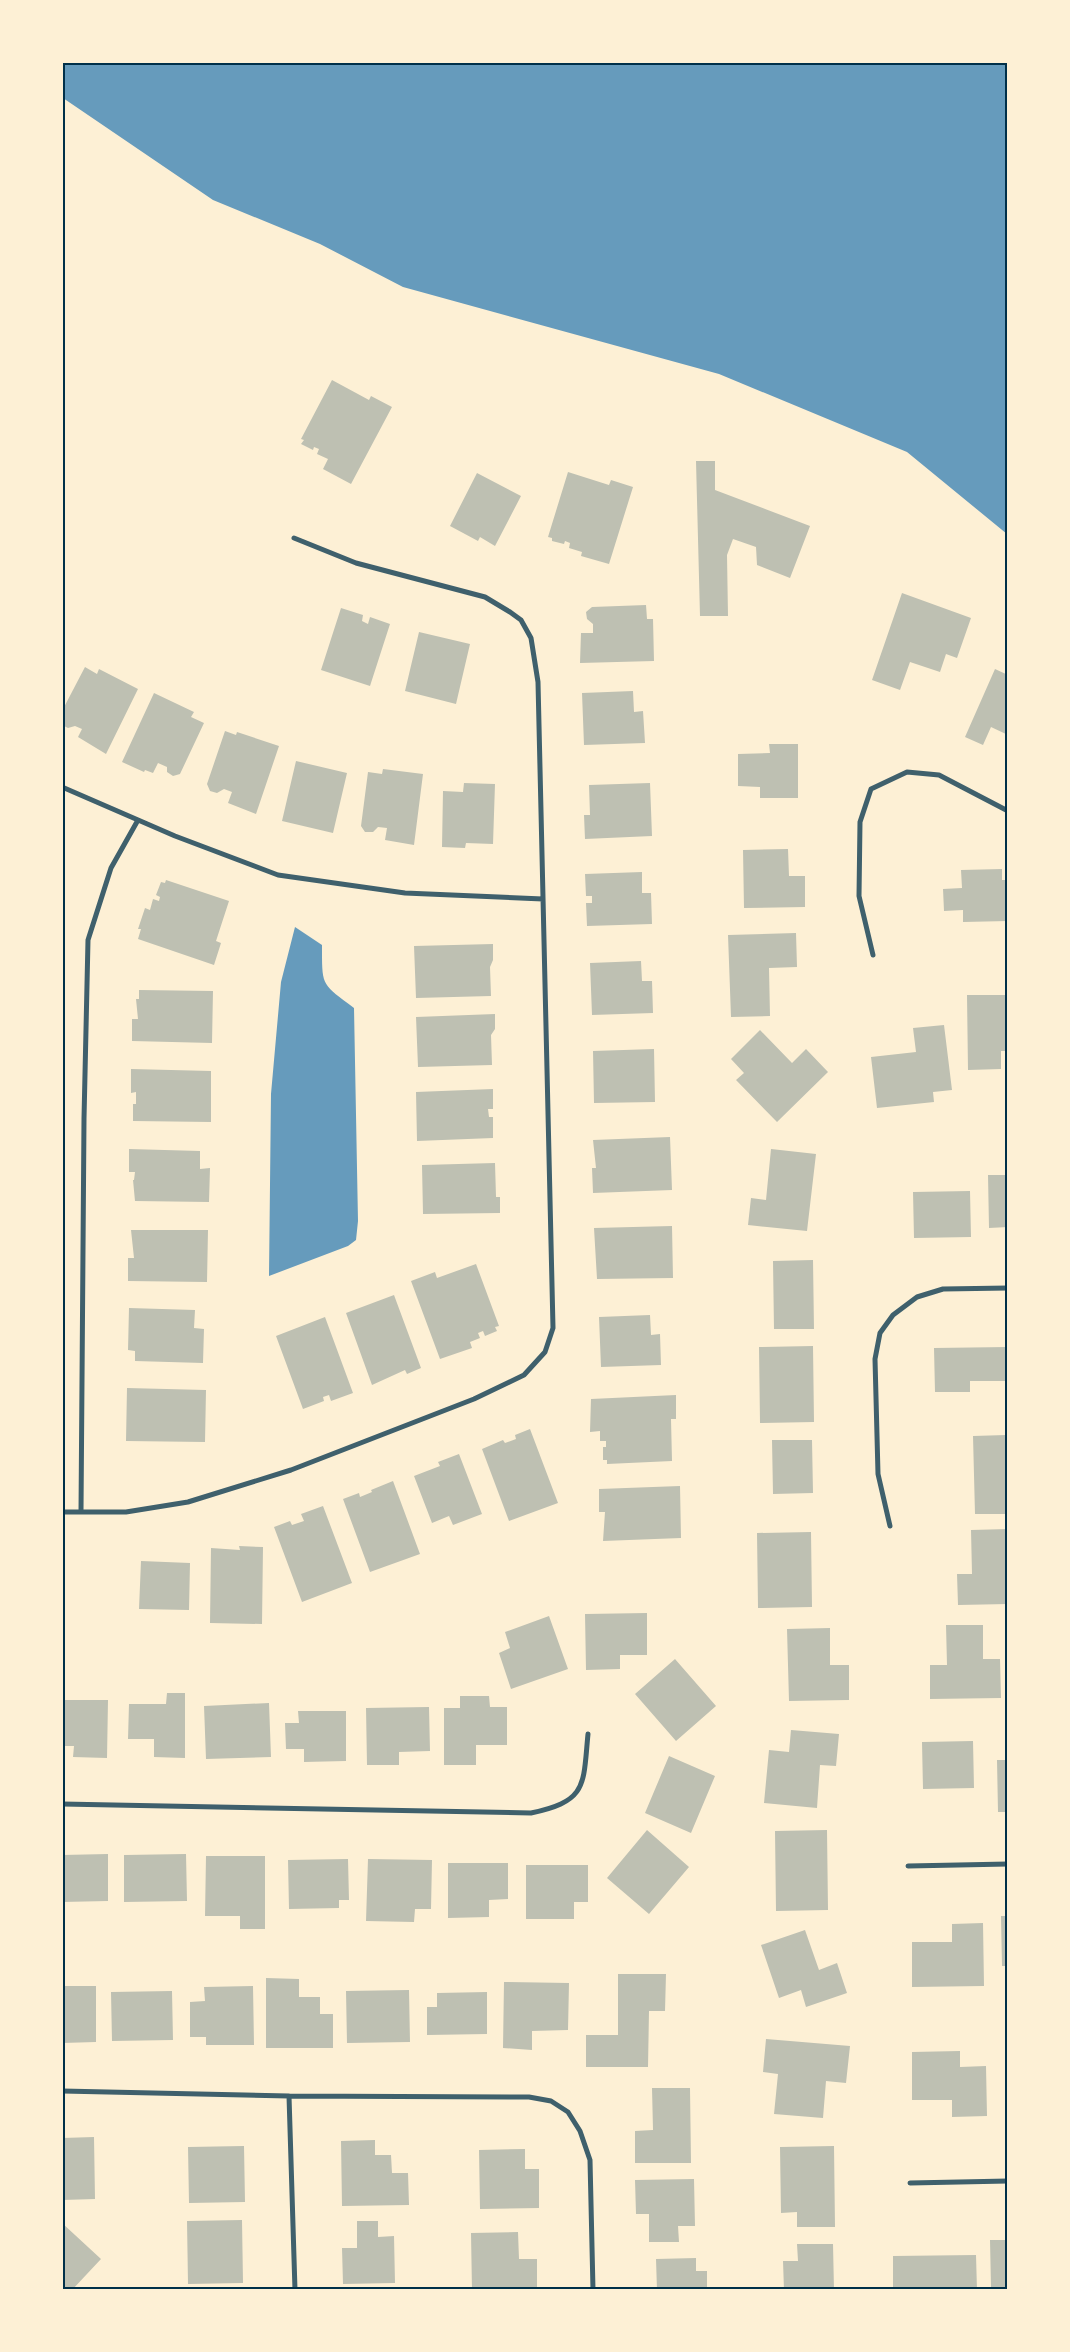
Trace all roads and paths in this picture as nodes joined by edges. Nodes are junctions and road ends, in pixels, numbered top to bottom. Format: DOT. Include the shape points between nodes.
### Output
graph roads {
  1 [pos="294,538"];
  2 [pos="62,787"];
  3 [pos="1008,811"];
  4 [pos="138,820"];
  5 [pos="543,899"];
  6 [pos="873,955"];
  7 [pos="1008,1288"];
  8 [pos="62,1512"];
  9 [pos="81,1512"];
  10 [pos="890,1526"];
  11 [pos="588,1734"];
  12 [pos="62,1804"];
  13 [pos="1008,1864"];
  14 [pos="908,1866"];
  15 [pos="62,2091"];
  16 [pos="289,2096"];
  17 [pos="1008,2181"];
  18 [pos="910,2183"];
  19 [pos="295,2290"];
  20 [pos="593,2290"];
  1 -- 5 [label="street" via="356,563 484,597 521,620 531,638 538,682"];
  2 -- 4 [label="street"];
  3 -- 6 [label="street" via="939,775 907,772 871,789 860,822 859,896"];
  4 -- 5 [label="street" via="278,875 405,893"];
  4 -- 9 [label="street" via="112,868 88,940"];
  5 -- 9 [label="street" via="554,1292 553,1328 544,1352 524,1375 474,1400 291,1470 188,1502 126,1512"];
  7 -- 10 [label="street" via="943,1289 917,1297 893,1315 880,1334 875,1359 878,1474"];
  8 -- 9 [label="street"];
  11 -- 12 [label="street" via="583,1784 572,1799 531,1813"];
  13 -- 14 [label="street"];
  15 -- 16 [label="street"];
  16 -- 19 [label="street"];
  16 -- 20 [label="street" via="529,2097 551,2101 562,2108 580,2131 590,2160"];
  17 -- 18 [label="street"];
}
